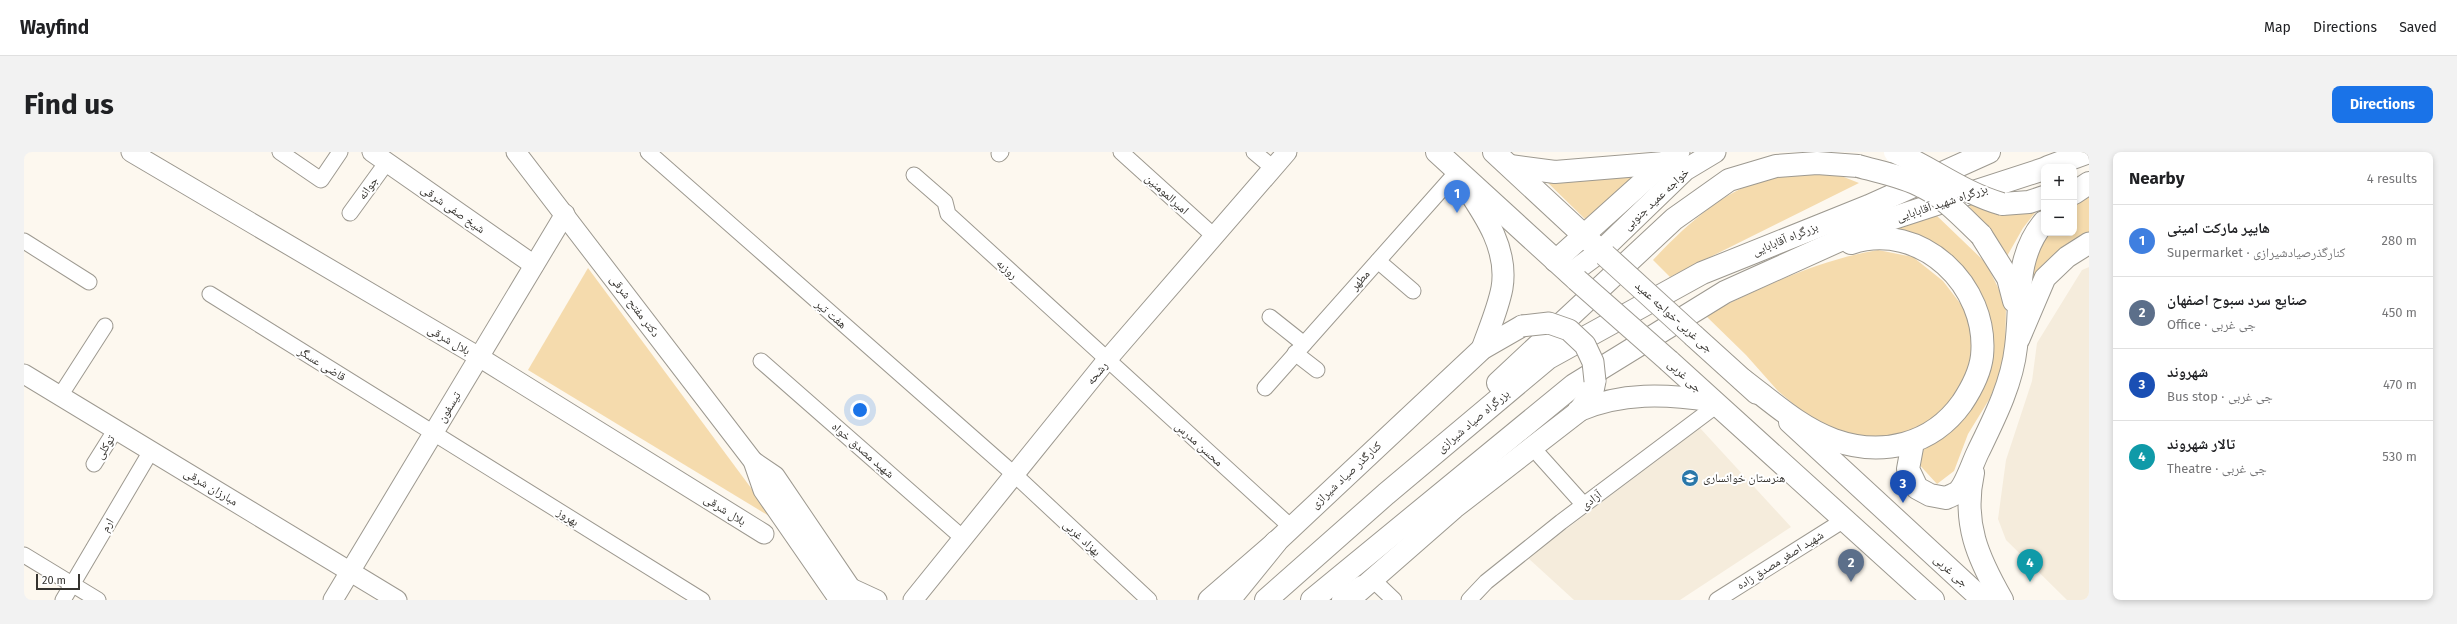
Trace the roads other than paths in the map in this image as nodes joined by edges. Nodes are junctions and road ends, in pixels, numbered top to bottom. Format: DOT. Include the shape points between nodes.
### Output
graph roads {
  1 [pos="130,152"];
  2 [pos="280,152"];
  3 [pos="340,152"];
  4 [pos="516,152"];
  5 [pos="648,152"];
  6 [pos="1121,152"];
  7 [pos="1254,152"];
  8 [pos="1287,152"];
  9 [pos="1715,152"];
  10 [pos="1895,152"];
  11 [pos="2089,152"];
  12 [pos="1986,153"];
  13 [pos="379,157"];
  14 [pos="1672,158"];
  15 [pos="1502,159"];
  16 [pos="1448,163"];
  17 [pos="2056,164"];
  18 [pos="1273,168"];
  19 [pos="2041,170"];
  20 [pos="914,175"];
  21 [pos="2089,184"];
  22 [pos="2077,187"];
  23 [pos="2077,191"];
  24 [pos="2003,193"];
  25 [pos="2041,198"];
  26 [pos="350,213"];
  27 [pos="565,214"];
  28 [pos="1874,214"];
  29 [pos="2041,227"];
  30 [pos="1214,236"];
  31 [pos="1584,236"];
  32 [pos="24,242"];
  33 [pos="2089,243"];
  34 [pos="1603,253"];
  35 [pos="1378,260"];
  36 [pos="1791,262"];
  37 [pos="534,265"];
  38 [pos="1567,272"];
  39 [pos="1702,273"];
  40 [pos="89,282"];
  41 [pos="1413,291"];
  42 [pos="210,294"];
  43 [pos="2017,316"];
  44 [pos="1270,317"];
  45 [pos="105,326"];
  46 [pos="2016,347"];
  47 [pos="1300,348"];
  48 [pos="1482,349"];
  49 [pos="479,357"];
  50 [pos="761,361"];
  51 [pos="1106,361"];
  52 [pos="1317,370"];
  53 [pos="24,374"];
  54 [pos="1743,380"];
  55 [pos="1265,388"];
  56 [pos="60,396"];
  57 [pos="1715,403"];
  58 [pos="1578,412"];
  59 [pos="116,429"];
  60 [pos="433,434"];
  61 [pos="1913,442"];
  62 [pos="151,451"];
  63 [pos="1978,453"];
  64 [pos="1540,456"];
  65 [pos="94,464"];
  66 [pos="1015,475"];
  67 [pos="1386,494"];
  68 [pos="1584,505"];
  69 [pos="1844,520"];
  70 [pos="764,534"];
  71 [pos="1283,535"];
  72 [pos="964,539"];
  73 [pos="24,555"];
  74 [pos="350,572"];
  75 [pos="72,584"];
  76 [pos="1361,589"];
  77 [pos="849,596"];
  78 [pos="63,600"];
  79 [pos="98,600"];
  80 [pos="334,600"];
  81 [pos="397,600"];
  82 [pos="702,600"];
  83 [pos="877,600"];
  84 [pos="913,600"];
  85 [pos="1149,600"];
  86 [pos="1210,600"];
  87 [pos="1229,600"];
  88 [pos="1266,600"];
  89 [pos="1312,600"];
  90 [pos="1343,600"];
  91 [pos="1394,600"];
  92 [pos="1469,600"];
  93 [pos="1717,600"];
  94 [pos="1933,600"];
  95 [pos="1983,600"];
  96 [pos="2002,600"];
  1 -- 49 [label="street, بلال شرقی"];
  2 -- 3 [label="street" via="321,180"];
  4 -- 27 [label="street, دکتر مفتح شرقی"];
  5 -- 66 [label="street, هفت تیر"];
  6 -- 30 [label="street, امیرالمومنین"];
  7 -- 18 [label="street"];
  8 -- 18 [label="street, رشحه"];
  9 -- 34 [label="main road, خواجه عمید جنوبی" via="1685,170"];
  10 -- 24 [label="main road, bridge" via="1981,198"];
  11 -- 17 [label="main road"];
  12 -- 28 [label="main road, بزرگراه شهید آقابابایی"];
  13 -- 26 [label="street, جوانه"];
  13 -- 37 [label="street, شیخ صفی شرقی"];
  14 -- 15 [label="main road" via="1555,172"];
  14 -- 31 [label="main road, خواجه عمید جنوبی"];
  15 -- 31 [label="main road"];
  16 -- 35 [label="street, مطهر"];
  16 -- 38 [label="main road, جی غربی"];
  16 -- 48 [label="main road" via="1489,222 1500,251 1502,287"];
  18 -- 30 [label="street, رشحه"];
  19 -- 24 [label="main road"];
  20 -- 51 [label="street, روزبه" via="945,202 948,214"];
  21 -- 22 [label="main road"];
  21 -- 23 [label="main road"];
  24 -- 25 [label="main road" via="2030,202"];
  24 -- 28 [label="main road, بزرگراه شهید آقابابایی"];
  27 -- 37 [label="street, تیسفون"];
  27 -- 77 [label="street, دکتر مفتح شرقی" via="753,461 775,476"];
  28 -- 36 [label="main road, بزرگراه آقابابایی"];
  28 -- 39 [label="main road, بزرگراه آقابابایی"];
  29 -- 43 [label="main road" via="2029,245 2022,266 2018,284"];
  30 -- 51 [label="street, رشحه"];
  31 -- 34 [label="main road"];
  31 -- 38 [label="main road, خواجه عمید جنوبی"];
  32 -- 40 [label="street"];
  33 -- 46 [label="main road" via="2067,257 2045,278"];
  34 -- 38 [label="main road, خواجه عمید جنوبی"];
  34 -- 54 [label="main road, جی غربی-خواجه عمید, bridge"];
  35 -- 41 [label="street"];
  35 -- 47 [label="street, مطهر"];
  36 -- 61 [label="main road" via="1859,240 1901,241 1921,247 1943,261 1963,283 1976,309 1982,334 1982,356 1976,379 1953,415 1934,432"];
  36 -- 89 [label="main road, بزرگراه آقابابایی" via="1725,292 1574,385"];
  37 -- 49 [label="street, تیسفون"];
  38 -- 57 [label="main road, جی غربی, bridge"];
  39 -- 67 [label="main road, بزرگراه صیاد شیرازی" via="1548,358"];
  42 -- 60 [label="street, قاضی عسگر"];
  43 -- 46 [label="main road"];
  43 -- 67 [label="main road, bridge" via="2008,278 1981,235 1924,187 1858,166 1817,163 1776,166 1729,180 1674,219 1571,313"];
  44 -- 47 [label="street"];
  45 -- 56 [label="street"];
  46 -- 63 [label="main road" via="2008,384"];
  47 -- 52 [label="street"];
  47 -- 55 [label="street, مطهر"];
  48 -- 58 [label="main road, کنارگذر صیاد شیرازی, bridge" via="1522,326 1549,323 1569,330 1585,345 1593,362 1596,381 1593,392"];
  48 -- 71 [label="main road, کنارگذر صیاد شیرازی"];
  49 -- 60 [label="street, تیسفون"];
  49 -- 70 [label="street, بلال شرقی"];
  50 -- 72 [label="street, شهید مصدق خواه"];
  51 -- 66 [label="street, رشحه"];
  51 -- 71 [label="street, محسن مدرس"];
  53 -- 56 [label="street, مبارزان شرقی"];
  54 -- 61 [label="main road" via="1804,426 1833,440 1864,448 1888,448"];
  54 -- 95 [label="main road, جی غربی"];
  56 -- 59 [label="street, مبارزان شرقی"];
  57 -- 58 [label="main road" via="1652,395 1599,402"];
  57 -- 68 [label="street, آزادی"];
  57 -- 69 [label="main road, جی غربی"];
  58 -- 76 [label="main road" via="1454,508"];
  59 -- 62 [label="street, مبارزان شرقی"];
  59 -- 65 [label="street, توکلی"];
  60 -- 74 [label="street, تیسفون"];
  60 -- 82 [label="street, بهروز"];
  61 -- 63 [label="main road" via="1908,468 1917,488 1930,495 1946,498 1960,491"];
  62 -- 74 [label="street, مبارزان شرقی"];
  62 -- 75 [label="street, ارم"];
  63 -- 96 [label="main road" via="1970,488 1971,527 1981,564"];
  64 -- 68 [label="street"];
  66 -- 72 [label="street, رشحه"];
  66 -- 85 [label="street, بهزاد غربی"];
  67 -- 88 [label="main road, بزرگراه صیاد شیرازی"];
  68 -- 92 [label="street, آزادی" via="1486,582"];
  69 -- 93 [label="street, شهید اصغر مصدق زاده"];
  69 -- 94 [label="main road, جی غربی"];
  71 -- 86 [label="main road, کنارگذر صیاد شیرازی"];
  71 -- 87 [label="main road"];
  72 -- 84 [label="street, رشحه"];
  73 -- 75 [label="street"];
  74 -- 80 [label="street, تیسفون"];
  74 -- 81 [label="street, مبارزان شرقی"];
  75 -- 78 [label="street, ارم"];
  75 -- 79 [label="street"];
  76 -- 90 [label="main road"];
  76 -- 91 [label="street"];
  77 -- 83 [label="street"];
}
